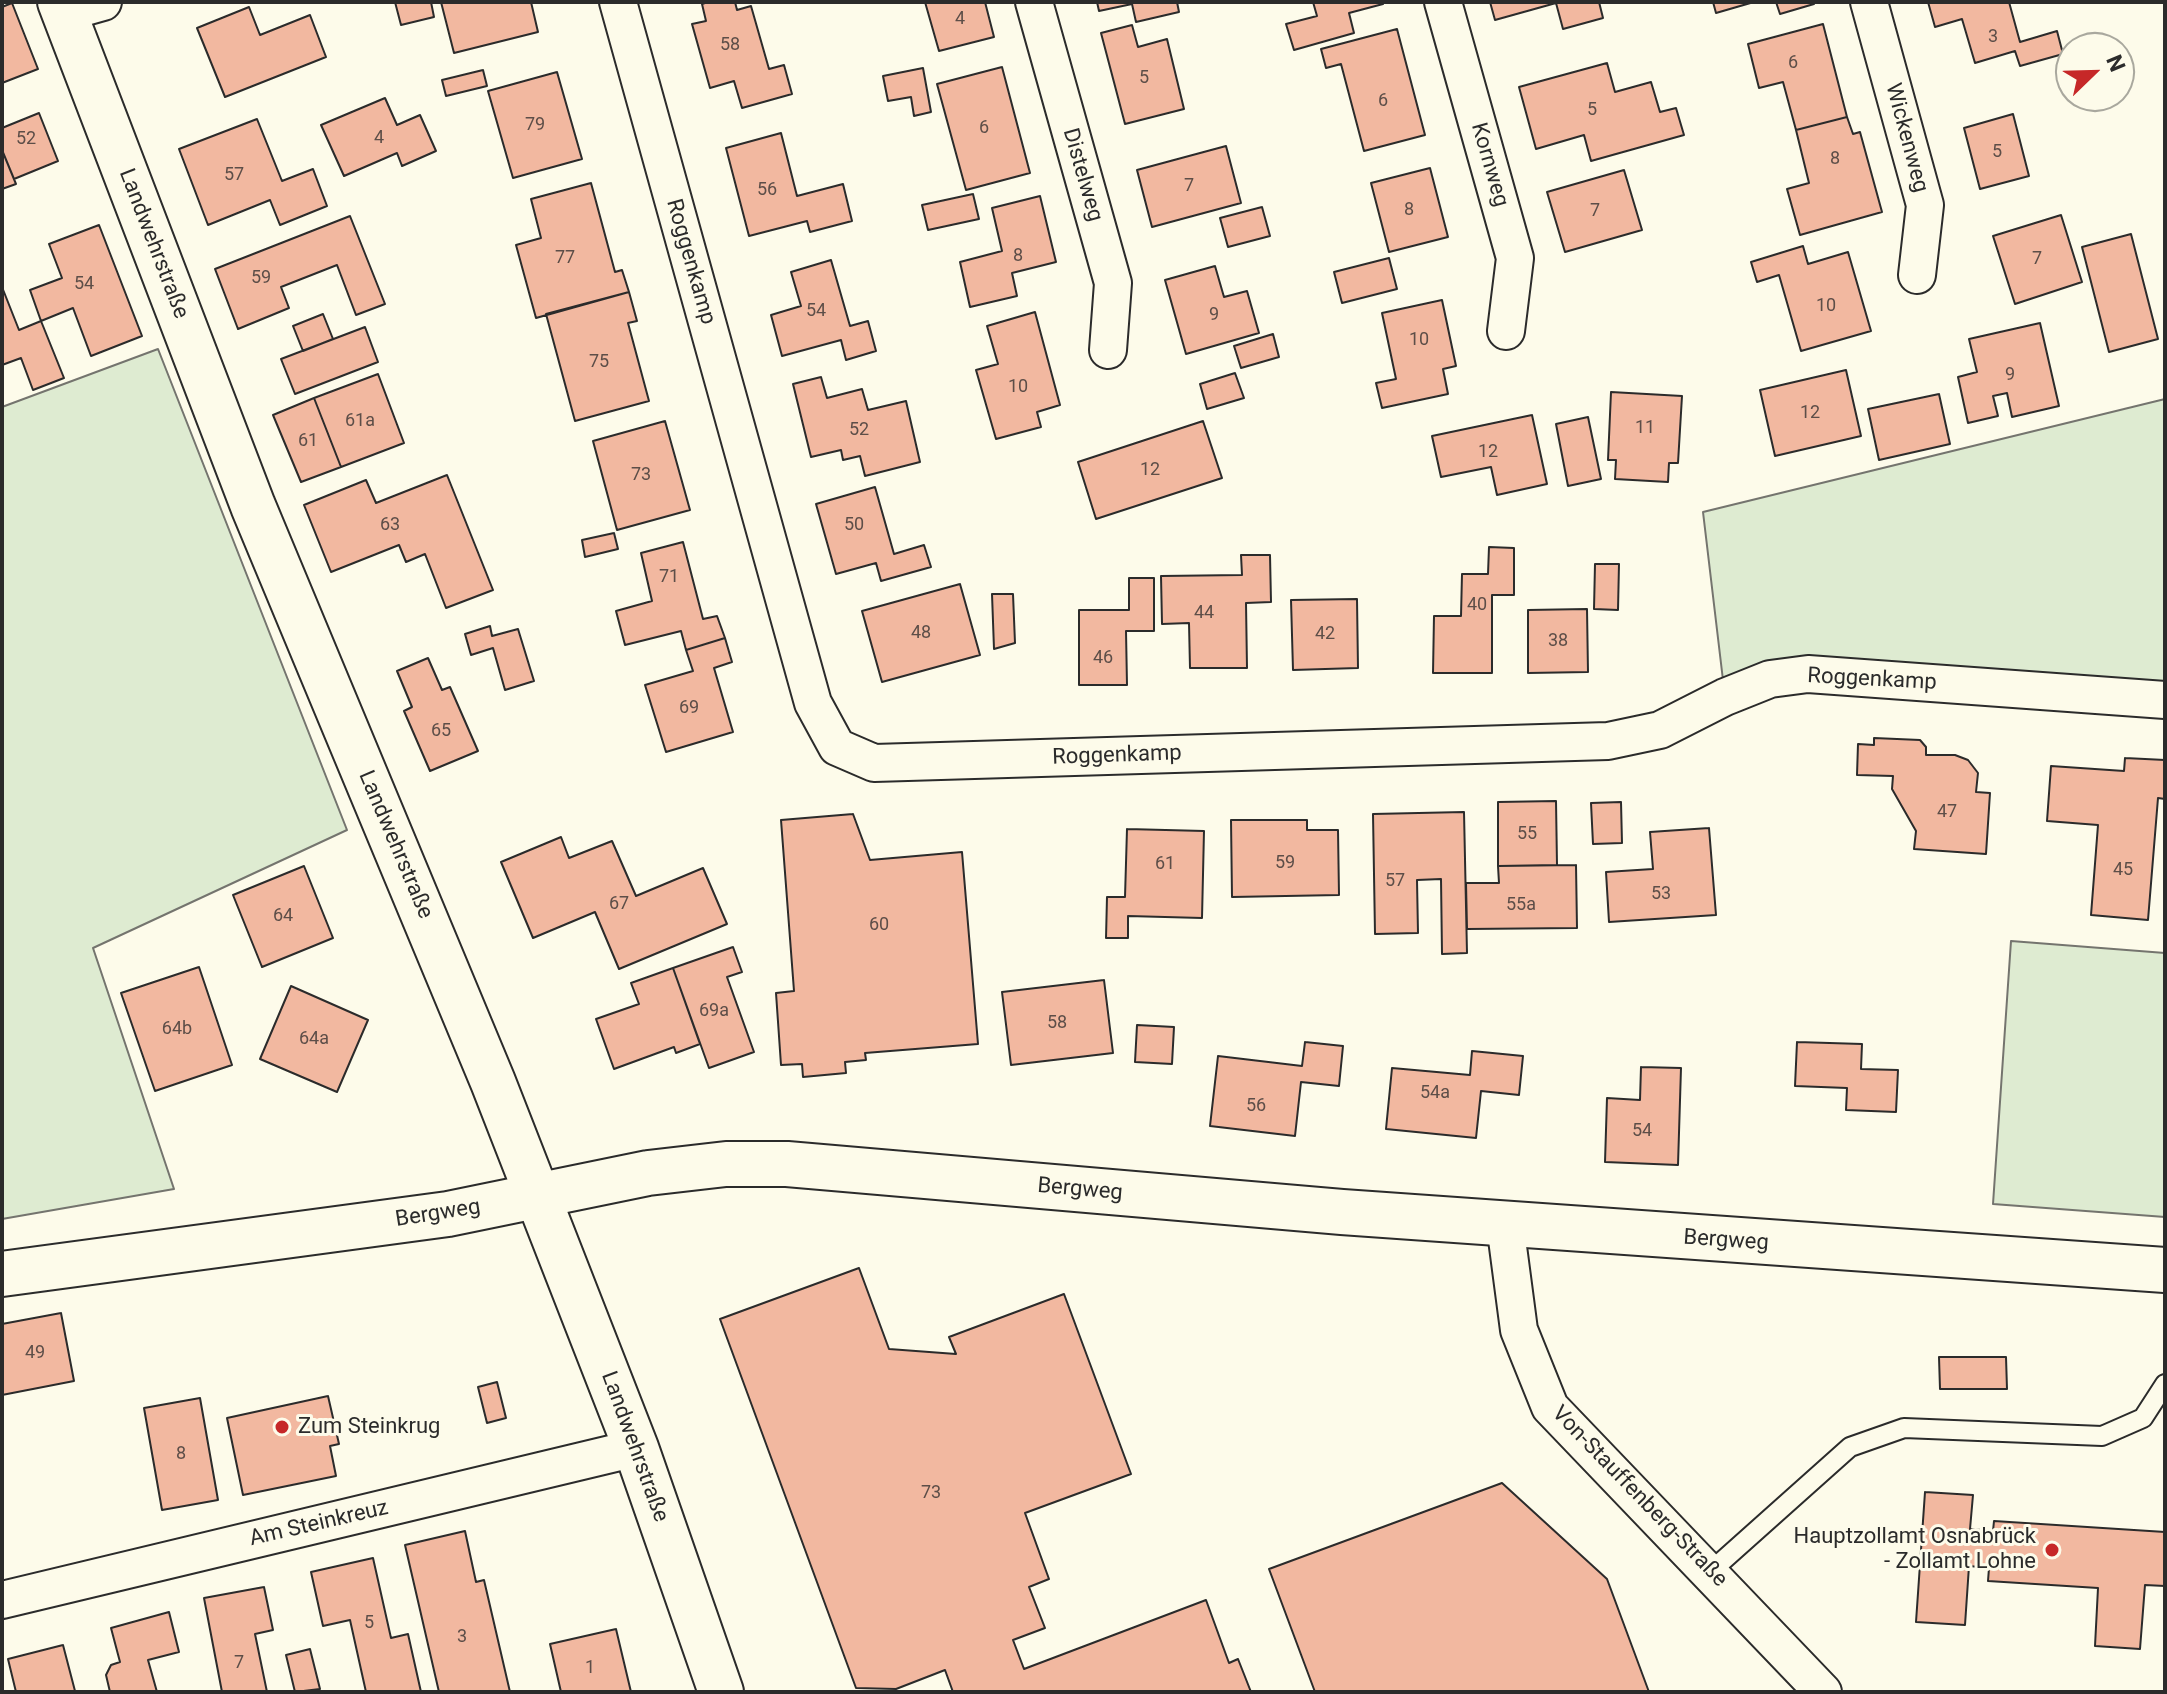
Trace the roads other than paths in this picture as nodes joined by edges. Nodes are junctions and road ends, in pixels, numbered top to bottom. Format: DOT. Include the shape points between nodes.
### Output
graph roads {
  1 [pos="618,2"];
  2 [pos="1034,2"];
  3 [pos="1443,2"];
  4 [pos="1869,2"];
  5 [pos="75,6"];
  6 [pos="1917,275"];
  7 [pos="1506,331"];
  8 [pos="1108,350"];
  9 [pos="2165,700"];
  10 [pos="537,1197"];
  11 [pos="1505,1224"];
  12 [pos="2165,1270"];
  13 [pos="2,1274"];
  14 [pos="2165,1384"];
  15 [pos="636,1448"];
  16 [pos="1710,1572"];
  17 [pos="2,1600"];
  18 [pos="721,1692"];
  19 [pos="1823,1692"];
  1 -- 9 [label="street, Roggenkamp" via="813,703 837,747 874,763 1608,741 1660,730 1770,679 1808,674"];
  2 -- 8 [label="street, Distelweg" via="1113,283"];
  3 -- 7 [label="street, Kornweg" via="1515,258"];
  4 -- 6 [label="street, Wickenweg" via="1925,205"];
  5 -- 10 [label="main road, Landwehrstraße" via="253,506"];
  10 -- 11 [label="main road, Bergweg" via="648,1173 787,1164"];
  10 -- 13 [label="main road, Bergweg" via="448,1214"];
  10 -- 15 [label="main road, Landwehrstraße"];
  11 -- 12 [label="main road, Bergweg"];
  11 -- 16 [label="street, Von-Stauffenberg-Straße" via="1519,1330 1550,1407"];
  14 -- 16 [label="lane" via="2143,1418 2102,1436 1904,1428 1850,1447"];
  15 -- 17 [label="street, Am Steinkreuz"];
  15 -- 18 [label="main road, Landwehrstraße"];
  16 -- 19 [label="street, Von-Stauffenberg-Straße"];
}
